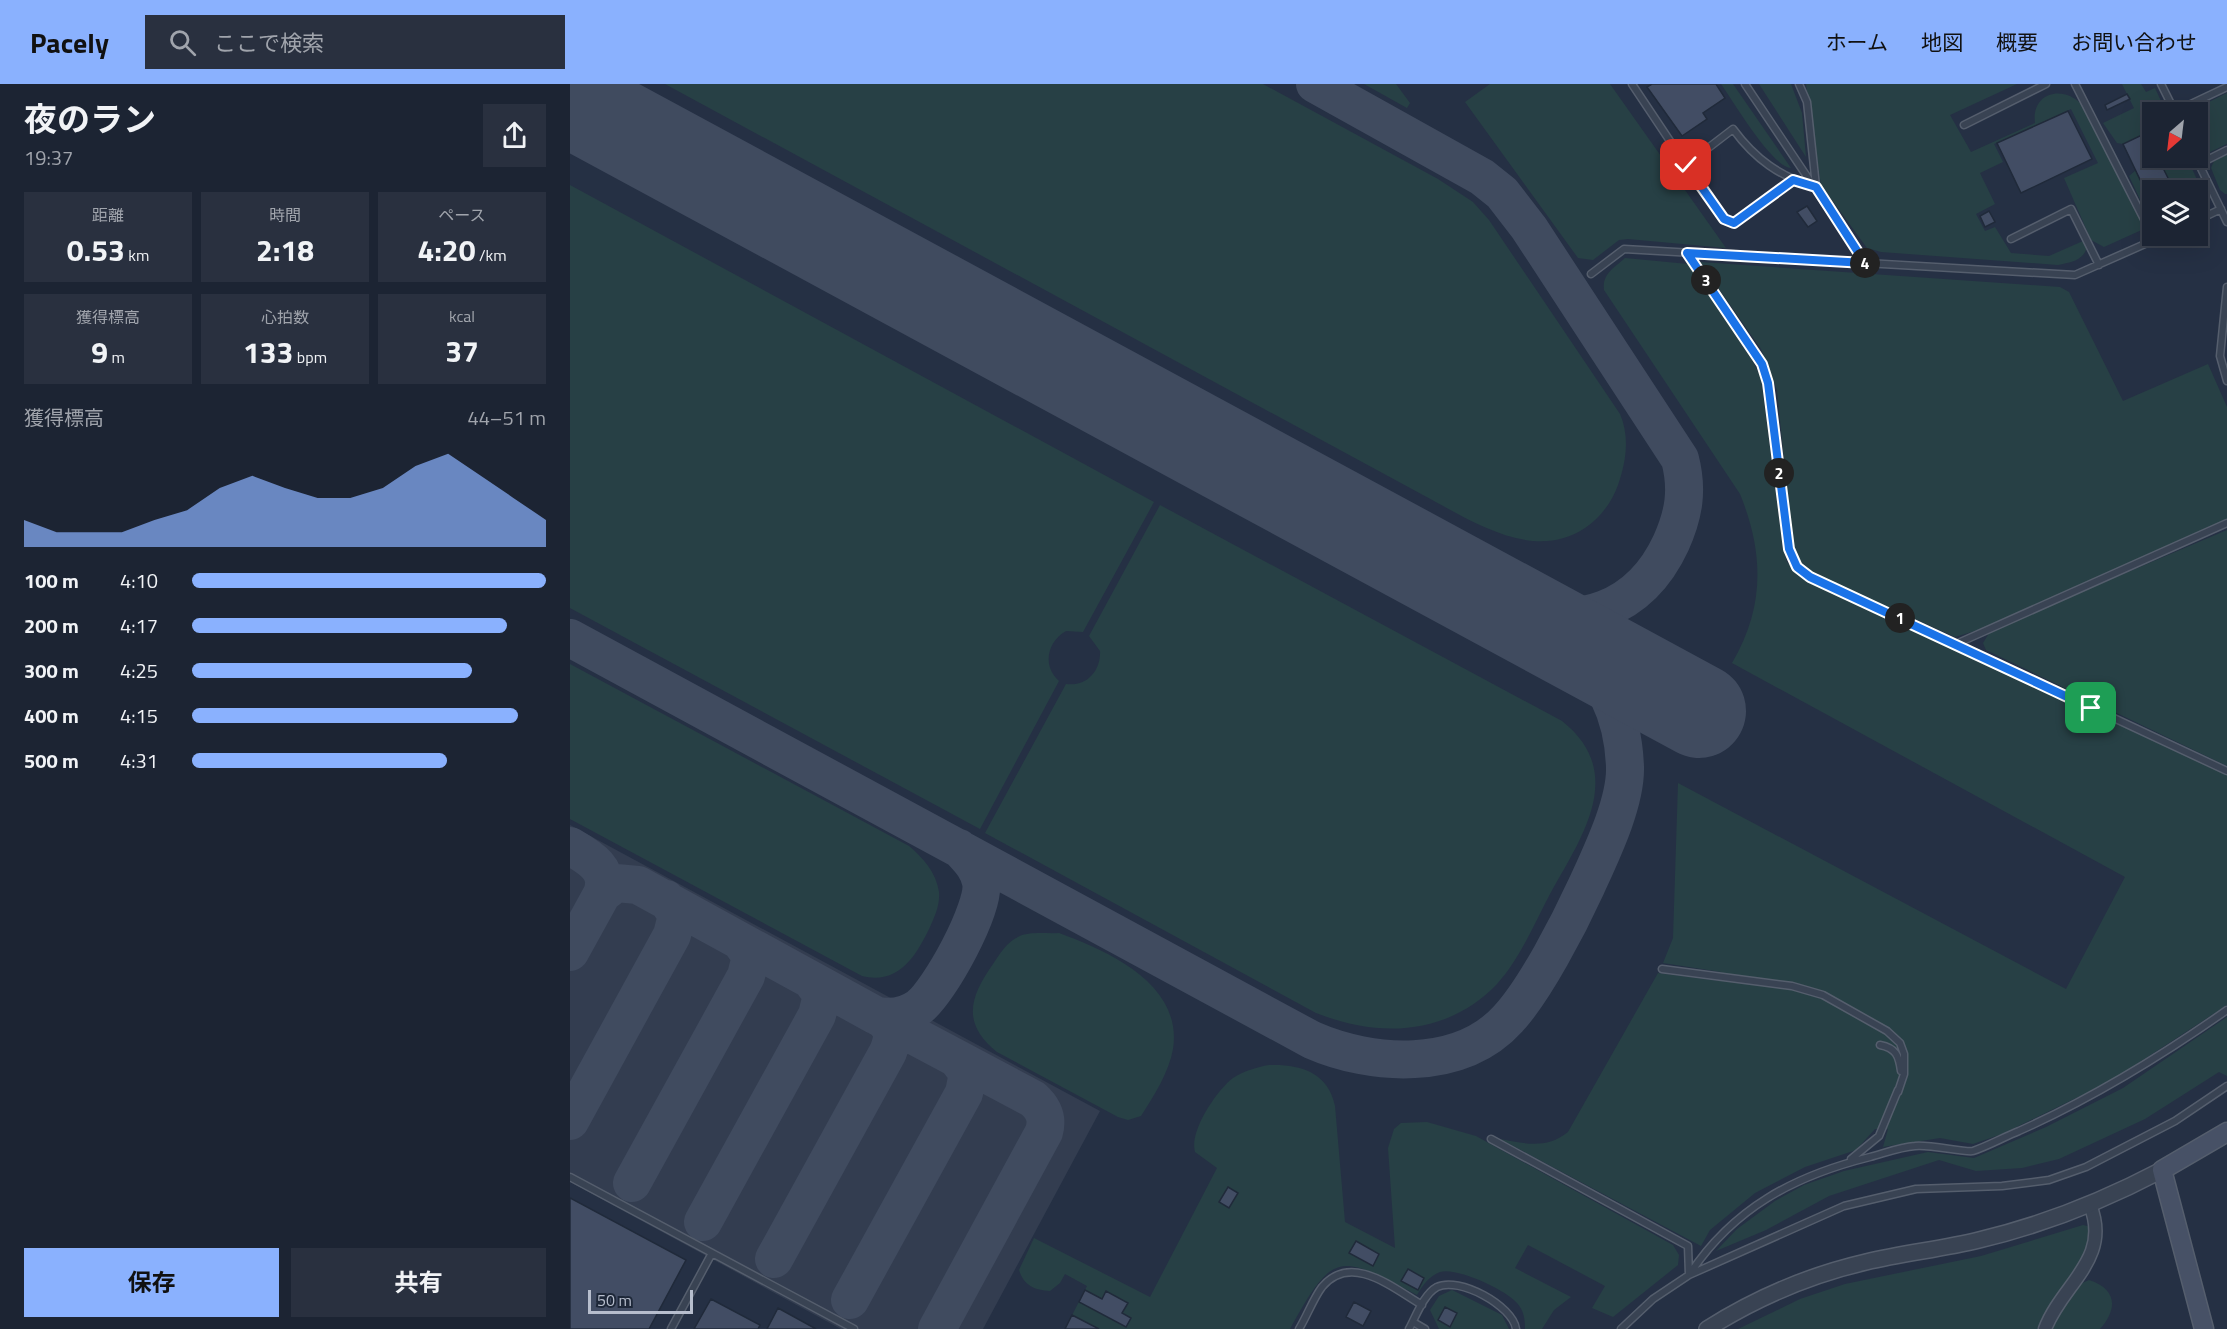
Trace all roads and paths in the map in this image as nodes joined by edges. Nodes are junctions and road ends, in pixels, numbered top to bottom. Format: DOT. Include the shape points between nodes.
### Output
graph roads {
  1 [pos="1632,84"];
  2 [pos="1745,84"];
  3 [pos="1799,84"];
  4 [pos="2046,84"];
  5 [pos="2075,84"];
  6 [pos="2161,84"];
  7 [pos="2227,87"];
  8 [pos="2169,102"];
  9 [pos="2195,102"];
  10 [pos="1964,125"];
  11 [pos="2227,150"];
  12 [pos="2208,157"];
  13 [pos="1686,165"];
  14 [pos="2201,168"];
  15 [pos="1793,180"];
  16 [pos="1816,187"];
  17 [pos="2221,209"];
  18 [pos="2142,215"];
  19 [pos="2208,215"];
  20 [pos="2227,222"];
  21 [pos="2011,238"];
  22 [pos="2142,242"];
  23 [pos="1687,253"];
  24 [pos="1865,263"];
  25 [pos="2099,265"];
  26 [pos="1591,274"];
  27 [pos="2227,287"];
  28 [pos="2227,381"];
  29 [pos="2227,523"];
  30 [pos="1956,644"];
  31 [pos="2227,771"];
  32 [pos="1662,969"];
  33 [pos="2227,1010"];
  34 [pos="1880,1045"];
  35 [pos="2227,1086"];
  36 [pos="1898,1092"];
  37 [pos="2227,1132"];
  38 [pos="1491,1139"];
  39 [pos="1846,1163"];
  40 [pos="2162,1170"];
  41 [pos="570,1177"];
  42 [pos="2090,1205"];
  43 [pos="712,1253"];
  44 [pos="1689,1275"];
  45 [pos="1422,1305"];
  46 [pos="1411,1326"];
  47 [pos="671,1329"];
  48 [pos="854,1329"];
  49 [pos="1299,1329"];
  50 [pos="1425,1329"];
  51 [pos="1516,1329"];
  52 [pos="1621,1329"];
  53 [pos="1707,1329"];
  54 [pos="2045,1329"];
  55 [pos="2204,1329"];
  1 -- 13 [label="lane"];
  2 -- 16 [label="lane"];
  3 -- 16 [label="lane" via="1807,102"];
  4 -- 10 [label="lane"];
  5 -- 18 [label="lane"];
  6 -- 8 [label="lane"];
  7 -- 9 [label="lane"];
  11 -- 12 [label="lane"];
  13 -- 15 [label="lane" via="1733,129 1748,149"];
  13 -- 15 [label="lane" via="1724,219 1734,223"];
  14 -- 17 [label="lane"];
  15 -- 16 [label="lane"];
  16 -- 24 [label="lane"];
  17 -- 19 [label="lane"];
  17 -- 20 [label="lane"];
  21 -- 25 [label="lane" via="2071,209"];
  22 -- 25 [label="lane"];
  23 -- 24 [label="lane"];
  23 -- 26 [label="lane" via="1624,249"];
  23 -- 30 [label="lane" via="1762,364 1768,383 1792,559 1810,577"];
  24 -- 25 [label="lane" via="2075,275"];
  27 -- 28 [label="lane" via="2220,356"];
  29 -- 30 [label="lane"];
  30 -- 31 [label="lane"];
  32 -- 36 [label="lane" via="1792,986 1823,995 1887,1031 1900,1043 1904,1074"];
  33 -- 39 [label="lane" via="2123,1080 1970,1152 1949,1146 1914,1146"];
  34 -- 36 [label="lane" via="1891,1047 1899,1056"];
  35 -- 44 [label="lane" via="2175,1122 2049,1180 1916,1189 1872,1198 1844,1206"];
  36 -- 39 [label="lane" via="1879,1136"];
  37 -- 40 [label="main road"];
  38 -- 44 [label="lane" via="1688,1246"];
  39 -- 44 [label="lane" via="1785,1186 1750,1208 1707,1248"];
  40 -- 42 [label="street"];
  40 -- 55 [label="main road"];
  41 -- 43 [label="lane"];
  42 -- 53 [label="street" via="2003,1234 1825,1273 1772,1294"];
  42 -- 54 [label="street" via="2096,1219 2094,1248"];
  43 -- 47 [label="lane"];
  43 -- 48 [label="lane"];
  44 -- 52 [label="lane" via="1653,1299"];
  45 -- 46 [label="lane"];
  45 -- 49 [label="lane" via="1368,1275 1348,1271 1321,1288"];
  45 -- 51 [label="lane" via="1434,1288 1457,1284 1507,1310"];
  46 -- 50 [label="lane"];
}
